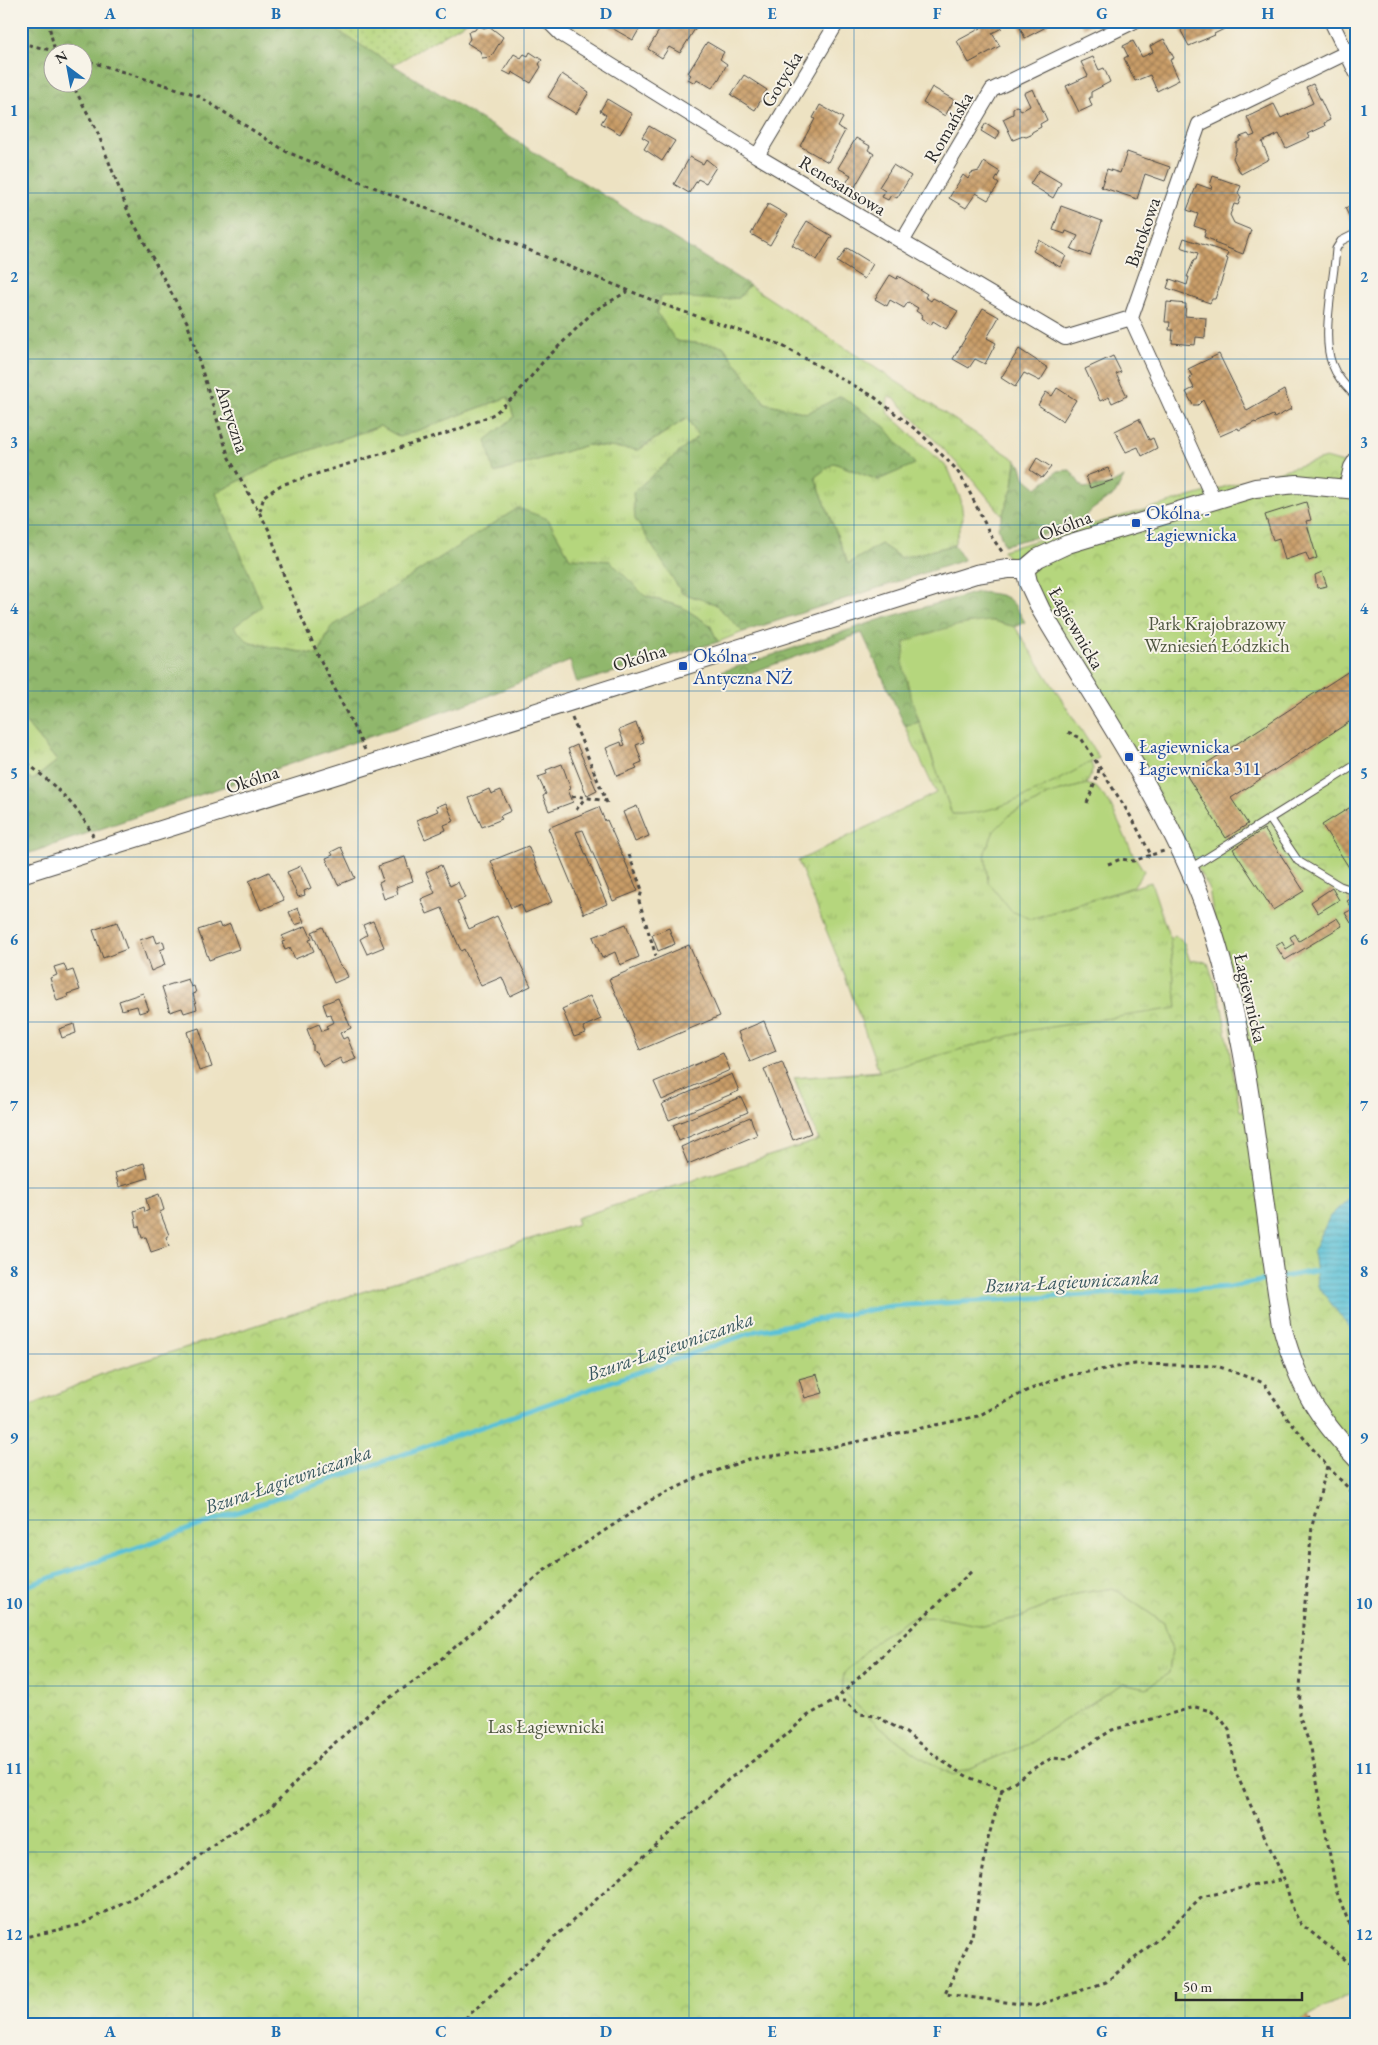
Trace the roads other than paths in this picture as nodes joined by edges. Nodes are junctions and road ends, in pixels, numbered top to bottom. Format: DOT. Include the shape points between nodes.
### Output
graph roads {
  1 [pos="548,21"];
  2 [pos="838,21"];
  3 [pos="1135,21"];
  4 [pos="1331,21"];
  5 [pos="1346,52"];
  6 [pos="1357,74"];
  7 [pos="757,156"];
  8 [pos="1357,233"];
  9 [pos="902,242"];
  10 [pos="1131,318"];
  11 [pos="1357,398"];
  12 [pos="1357,457"];
  13 [pos="1352,489"];
  14 [pos="1214,500"];
  15 [pos="1025,569"];
  16 [pos="1357,764"];
  17 [pos="1268,818"];
  18 [pos="1189,869"];
  19 [pos="21,874"];
  20 [pos="1357,888"];
  21 [pos="1357,1459"];
  1 -- 7 [label="street, Renesansowa" via="561,34"];
  2 -- 7 [label="street, Gotycka"];
  3 -- 9 [label="street, Romańska" via="992,90"];
  4 -- 5 [label="street"];
  5 -- 6 [label="street"];
  5 -- 10 [label="street, Barokowa" via="1199,124"];
  7 -- 9 [label="street, Renesansowa"];
  8 -- 11 [label="lane" via="1341,241 1336,250 1327,346 1340,379"];
  9 -- 10 [label="street, Renesansowa" via="1065,338"];
  10 -- 14 [label="street"];
  12 -- 13 [label="street" via="1352,467"];
  13 -- 14 [label="street, Okólna" via="1306,484 1272,485"];
  14 -- 15 [label="street, Okólna" via="1068,544 1038,558"];
  15 -- 18 [label="street, Łagiewnicka" via="1041,610 1158,806"];
  15 -- 19 [label="street, Okólna" via="1008,568 976,574"];
  16 -- 17 [label="lane"];
  17 -- 18 [label="lane"];
  17 -- 20 [label="lane" via="1298,861 1340,886"];
  18 -- 21 [label="street, Łagiewnicka" via="1222,960 1238,1028 1271,1258 1292,1364 1315,1409"];
}
